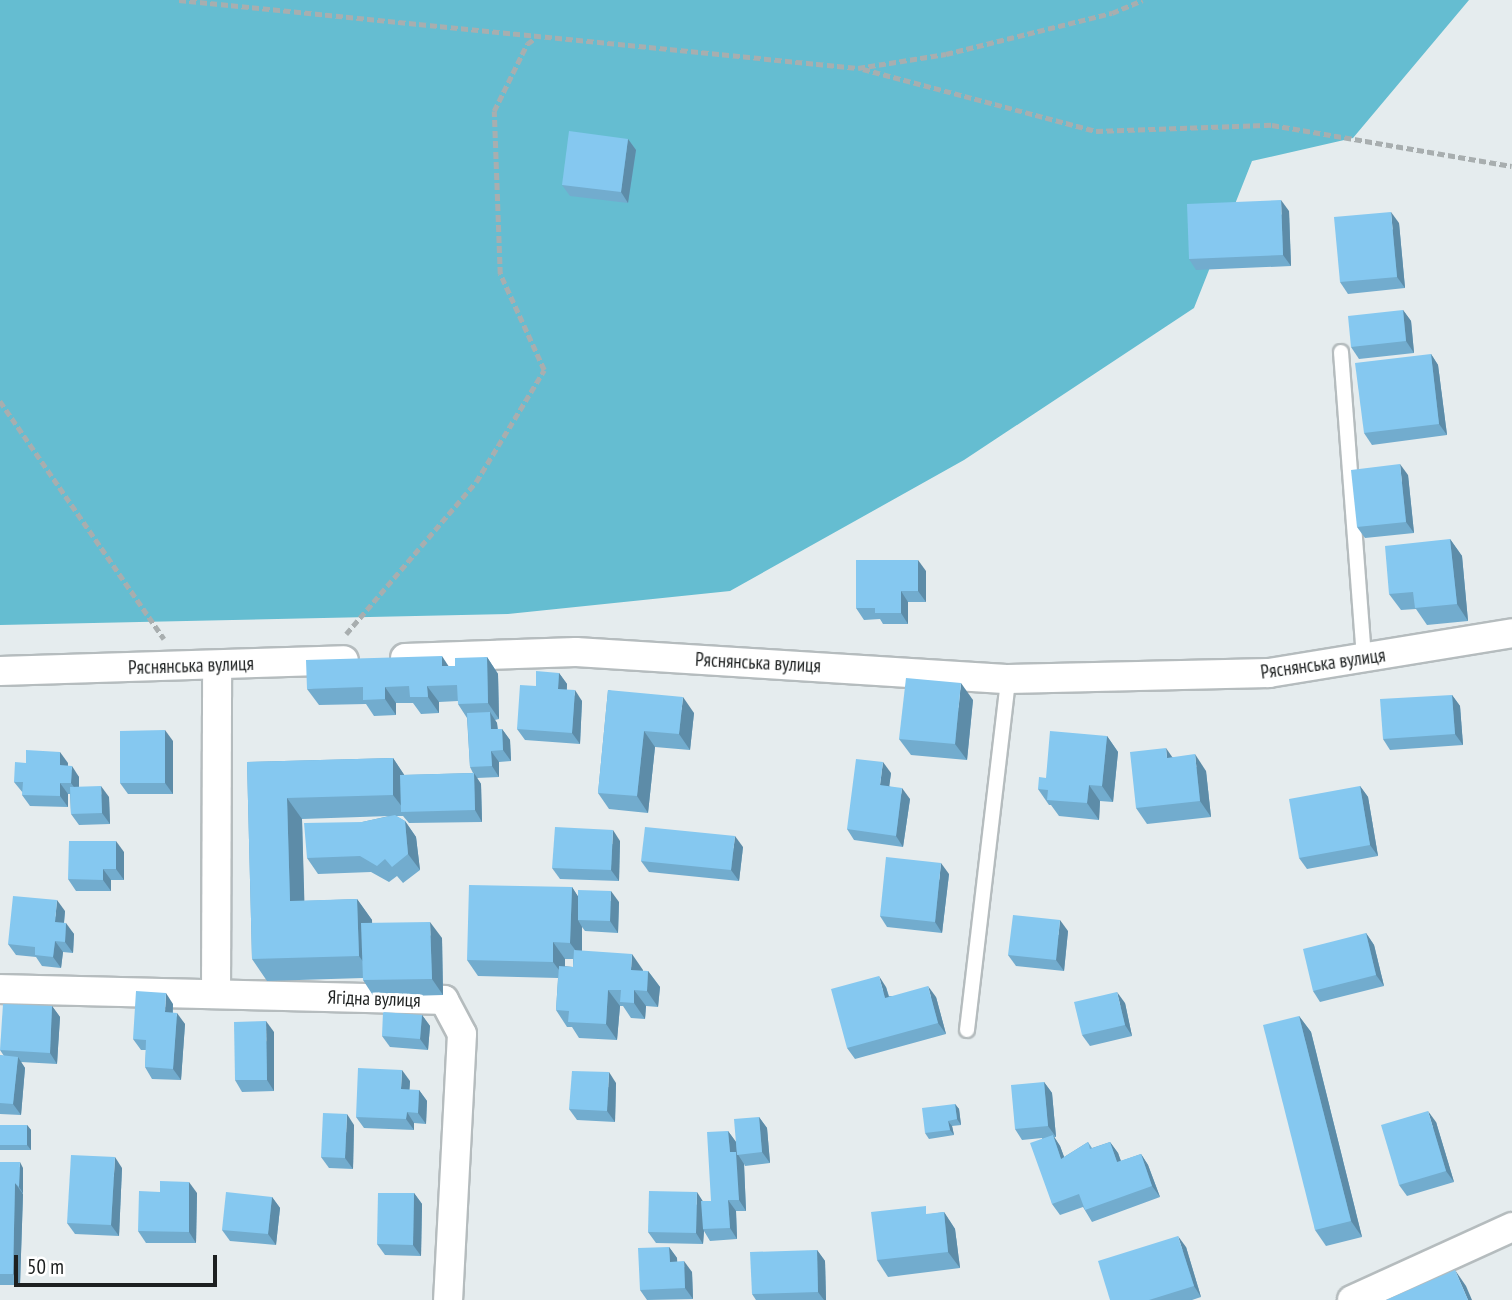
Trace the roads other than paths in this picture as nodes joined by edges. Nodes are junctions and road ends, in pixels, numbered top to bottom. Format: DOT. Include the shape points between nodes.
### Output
graph roads {
  1 [pos="1341,352"];
  2 [pos="1512,633"];
  3 [pos="1364,658"];
  4 [pos="217,665"];
  5 [pos="0,671"];
  6 [pos="1008,678"];
  7 [pos="0,989"];
  8 [pos="216,994"];
  9 [pos="968,1030"];
  10 [pos="1511,1229"];
  11 [pos="448,1300"];
  12 [pos="1352,1300"];
  1 -- 3 [label="lane"];
  2 -- 3 [label="street, Ряснянська вулиця"];
  3 -- 6 [label="street, Ряснянська вулиця" via="1269,673"];
  4 -- 5 [label="street, Ряснянська вулиця"];
  4 -- 6 [label="street, Ряснянська вулиця" via="576,652"];
  4 -- 8 [label="street"];
  6 -- 9 [label="lane"];
  7 -- 8 [label="street, Ягідна вулиця"];
  8 -- 11 [label="street, Ягідна вулиця" via="444,1000 462,1034"];
  10 -- 12 [label="street"];
}
